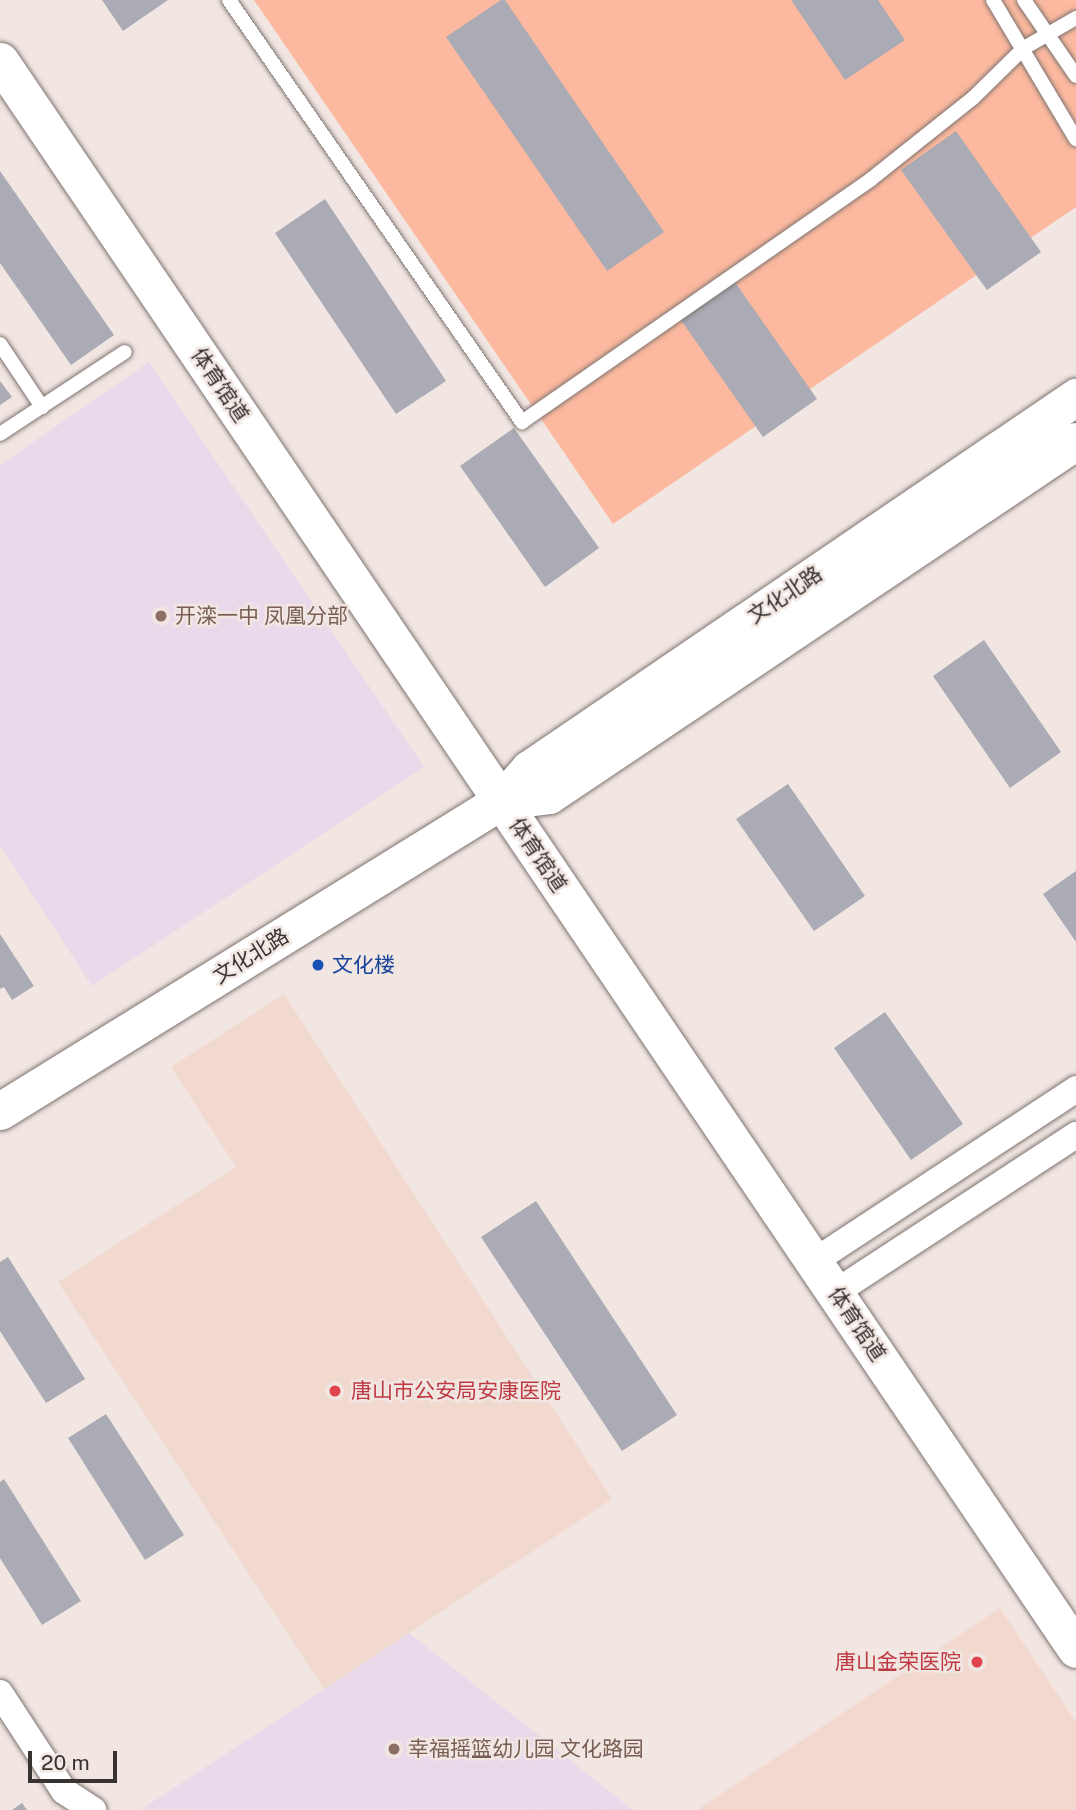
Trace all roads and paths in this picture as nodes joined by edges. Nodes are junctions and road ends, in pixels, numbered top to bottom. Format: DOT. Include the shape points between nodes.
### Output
graph roads {
  1 [pos="229,0"];
  2 [pos="993,0"];
  3 [pos="1024,0"];
  4 [pos="1076,18"];
  5 [pos="1047,36"];
  6 [pos="1024,48"];
  7 [pos="0,61"];
  8 [pos="1076,76"];
  9 [pos="1076,139"];
  10 [pos="0,344"];
  11 [pos="125,352"];
  12 [pos="1076,397"];
  13 [pos="42,408"];
  14 [pos="0,434"];
  15 [pos="1076,441"];
  16 [pos="501,801"];
  17 [pos="1076,1089"];
  18 [pos="0,1111"];
  19 [pos="1076,1135"];
  20 [pos="813,1262"];
  21 [pos="836,1292"];
  22 [pos="1076,1649"];
  23 [pos="0,1693"];
  24 [pos="93,1810"];
  1 -- 6 [label="lane" via="522,422 870,180 972,98"];
  2 -- 6 [label="lane"];
  3 -- 5 [label="lane"];
  4 -- 5 [label="lane"];
  5 -- 6 [label="lane"];
  5 -- 8 [label="lane"];
  6 -- 9 [label="lane"];
  7 -- 16 [label="street, 体育馆道"];
  10 -- 13 [label="lane"];
  11 -- 13 [label="lane"];
  12 -- 16 [label="street, 文化北路" via="529,769"];
  13 -- 14 [label="lane"];
  15 -- 16 [label="street, 文化北路" via="550,796"];
  16 -- 18 [label="street, 文化北路"];
  16 -- 20 [label="street, 体育馆道"];
  17 -- 20 [label="street"];
  19 -- 21 [label="street"];
  20 -- 21 [label="street, 体育馆道"];
  21 -- 22 [label="street, 体育馆道"];
  23 -- 24 [label="street" via="64,1791"];
}
